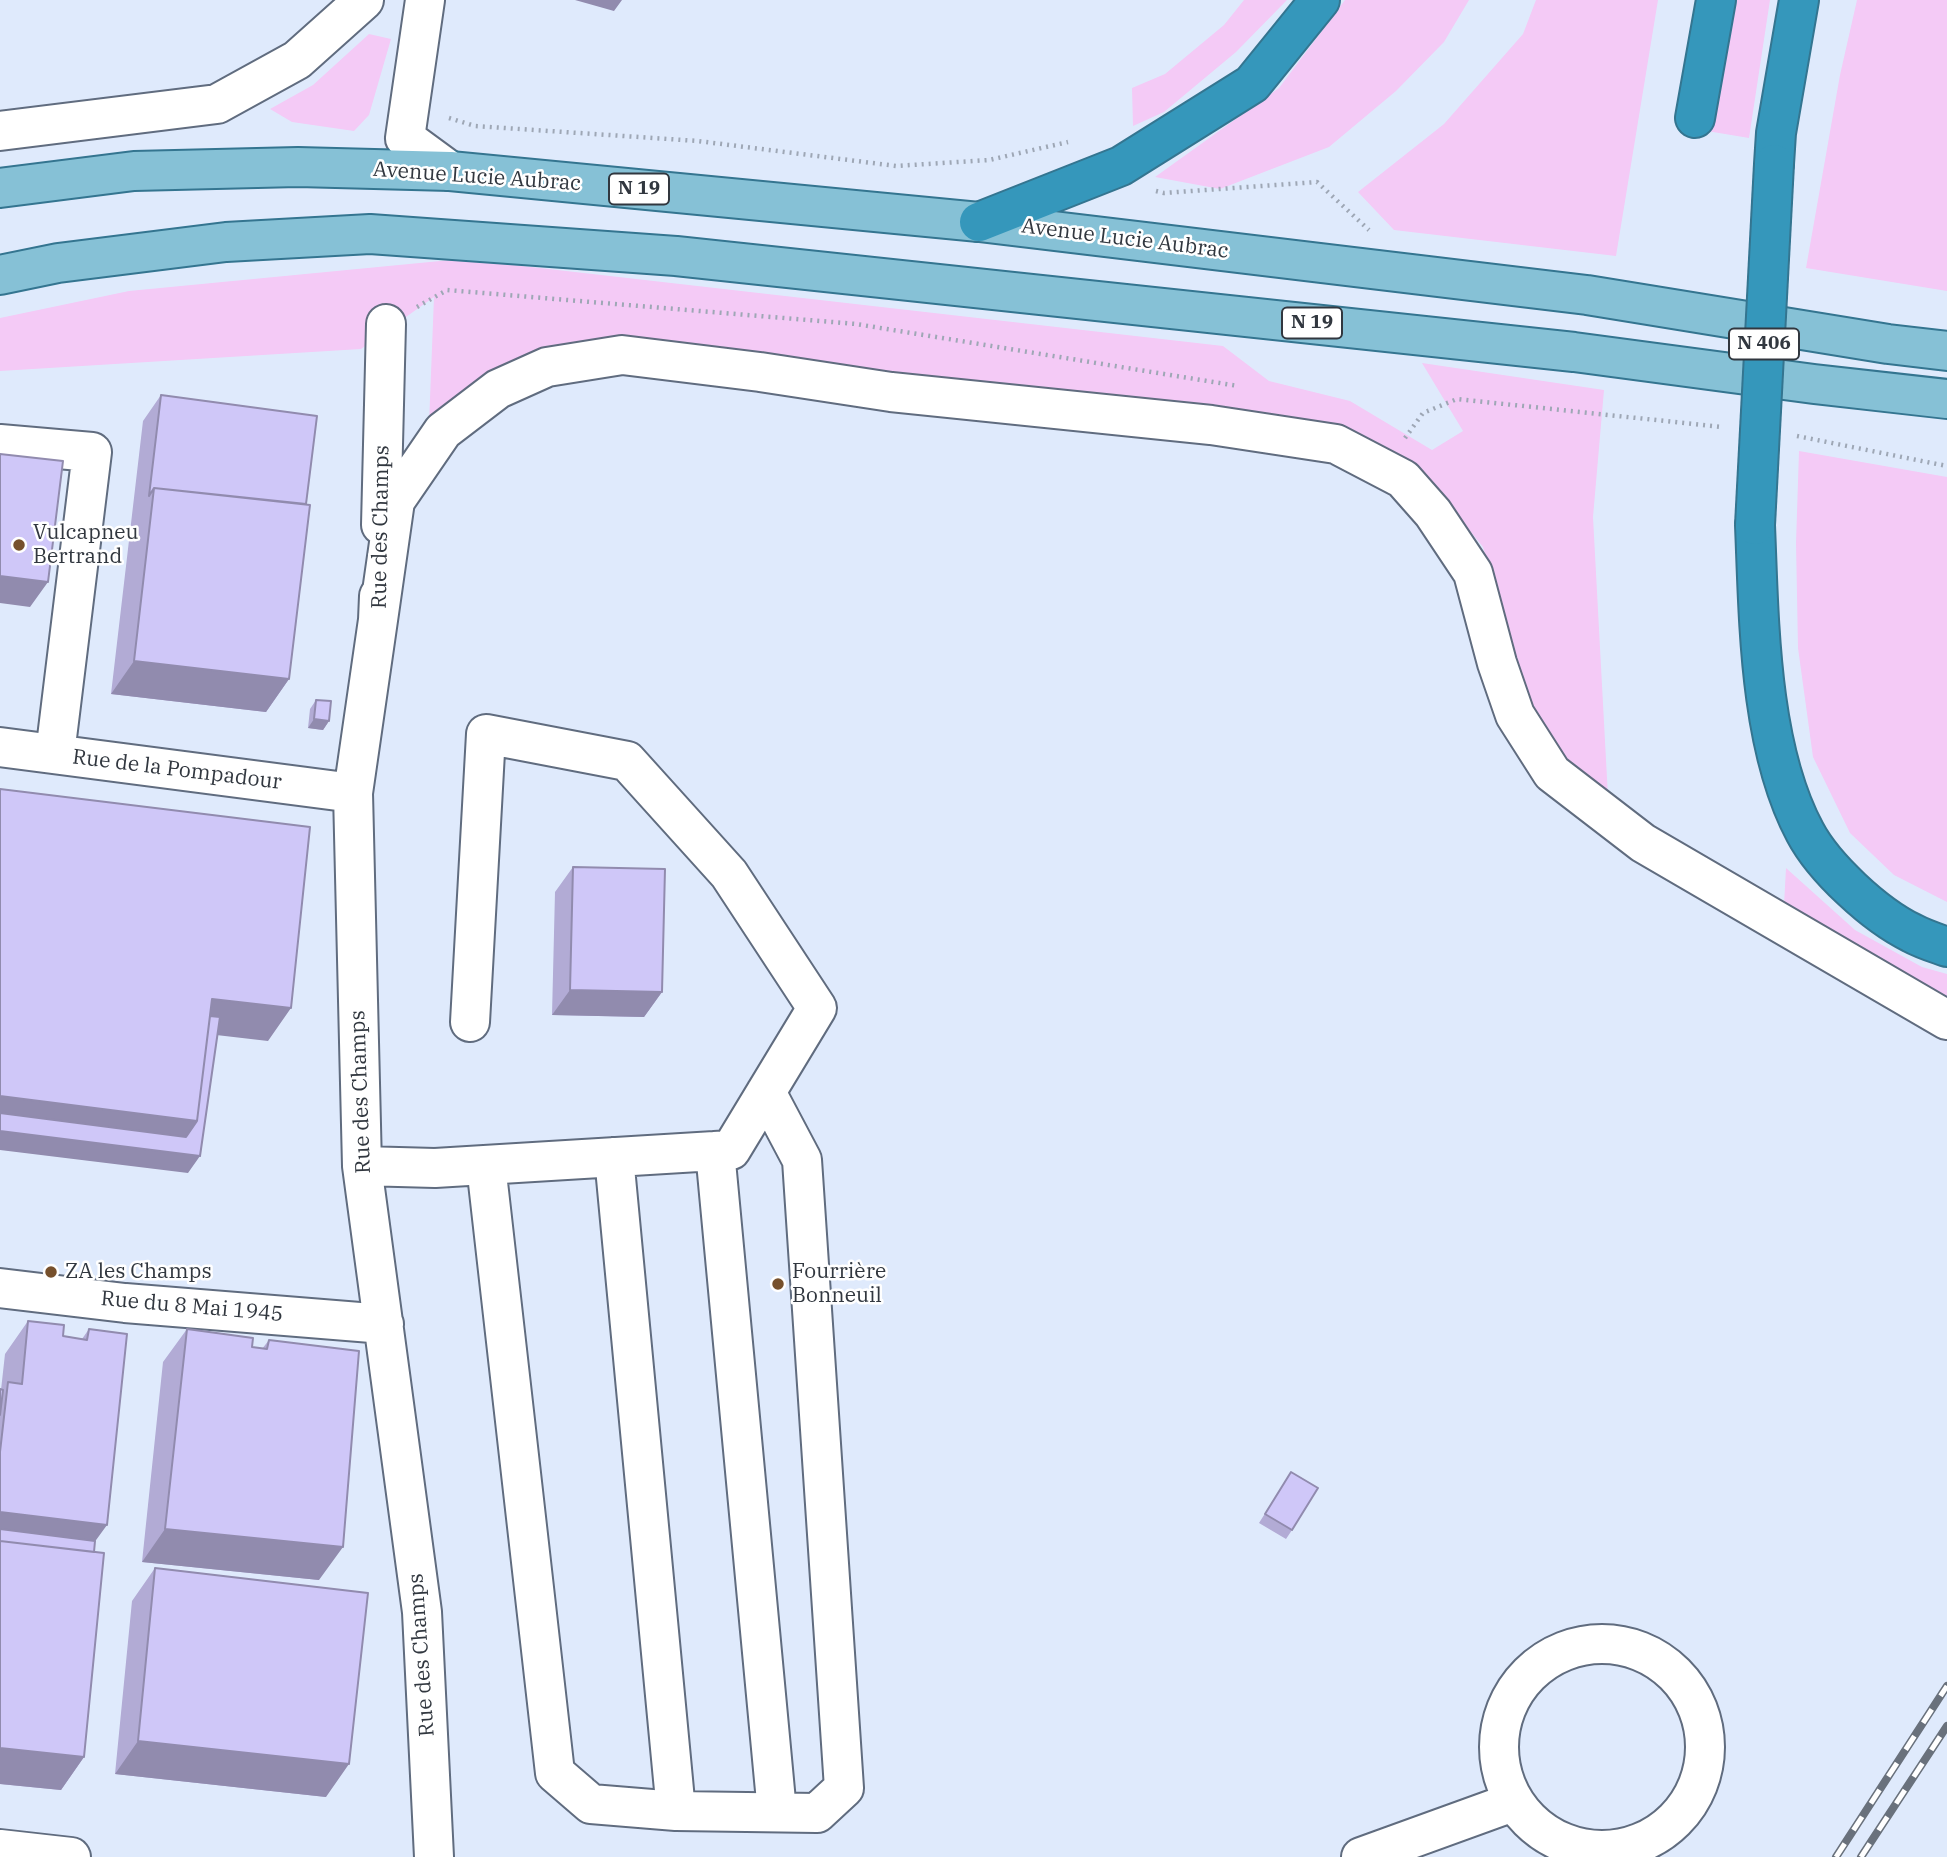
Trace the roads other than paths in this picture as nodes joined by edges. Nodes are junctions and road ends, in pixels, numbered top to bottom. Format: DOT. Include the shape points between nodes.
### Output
graph roads {
  1 [pos="364,0"];
  2 [pos="425,0"];
  3 [pos="1320,0"];
  4 [pos="1716,0"];
  5 [pos="1799,0"];
  6 [pos="1695,118"];
  7 [pos="0,131"];
  8 [pos="450,171"];
  9 [pos="0,188"];
  10 [pos="979,222"];
  11 [pos="0,275"];
  12 [pos="386,324"];
  13 [pos="1947,351"];
  14 [pos="1947,399"];
  15 [pos="0,444"];
  16 [pos="379,620"];
  17 [pos="0,747"];
  18 [pos="55,754"];
  19 [pos="353,793"];
  20 [pos="1947,947"];
  21 [pos="1947,1020"];
  22 [pos="470,1022"];
  23 [pos="766,1092"];
  24 [pos="715,1151"];
  25 [pos="614,1157"];
  26 [pos="486,1165"];
  27 [pos="362,1166"];
  28 [pos="0,1288"];
  29 [pos="384,1324"];
  30 [pos="1513,1802"];
  31 [pos="676,1811"];
  32 [pos="776,1812"];
  33 [pos="0,1849"];
  34 [pos="71,1857"];
  35 [pos="434,1857"];
  36 [pos="1361,1857"];
  1 -- 7 [label="street" via="297,60 217,104"];
  2 -- 8 [label="street" via="405,138"];
  3 -- 10 [label="highway" via="1252,83 1121,166"];
  4 -- 6 [label="highway"];
  5 -- 20 [label="highway, N 406, bridge" via="1773,164 1755,525 1768,712 1778,762 1806,834 1846,882 1885,916"];
  8 -- 9 [label="main road, Avenue Lucie Aubrac / N 19" via="298,167 134,172"];
  8 -- 10 [label="main road, Avenue Lucie Aubrac / N 19"];
  10 -- 13 [label="main road, Avenue Lucie Aubrac / N 19" via="1587,295"];
  11 -- 14 [label="main road, N 19" via="226,242 370,234 787,267 1560,350"];
  12 -- 16 [label="street, Rue des Champs"];
  15 -- 18 [label="street" via="92,452"];
  16 -- 19 [label="street, Rue des Champs"];
  16 -- 21 [label="street" via="395,501 443,431 498,389 547,367 622,355 891,393 1211,425 1336,444 1403,479 1473,573 1515,715 1552,773 1643,843"];
  17 -- 18 [label="street, Rue de la Pompadour"];
  18 -- 19 [label="street, Rue de la Pompadour"];
  19 -- 27 [label="street, Rue des Champs"];
  22 -- 23 [label="street" via="486,734 627,761 729,874 817,1007"];
  23 -- 24 [label="street" via="731,1150"];
  23 -- 32 [label="street" via="802,1160 844,1788 817,1813"];
  24 -- 25 [label="street"];
  24 -- 32 [label="street"];
  25 -- 26 [label="street"];
  25 -- 31 [label="street"];
  26 -- 27 [label="street"];
  26 -- 31 [label="street" via="555,1773 590,1804"];
  27 -- 29 [label="street, Rue des Champs"];
  28 -- 29 [label="street, Rue du 8 Mai 1945"];
  29 -- 35 [label="street, Rue des Champs" via="422,1612"];
  30 -- 30 [label="street" via="1536,1828 1568,1845 1602,1851 1637,1844 1668,1827 1691,1800 1703,1768 1705,1734 1696,1702 1676,1675 1649,1654 1618,1644 1584,1645 1552,1656 1525,1676 1507,1705 1498,1737 1500,1771"];
  30 -- 36 [label="street"];
  31 -- 32 [label="street"];
  33 -- 34 [label="street"];
}
